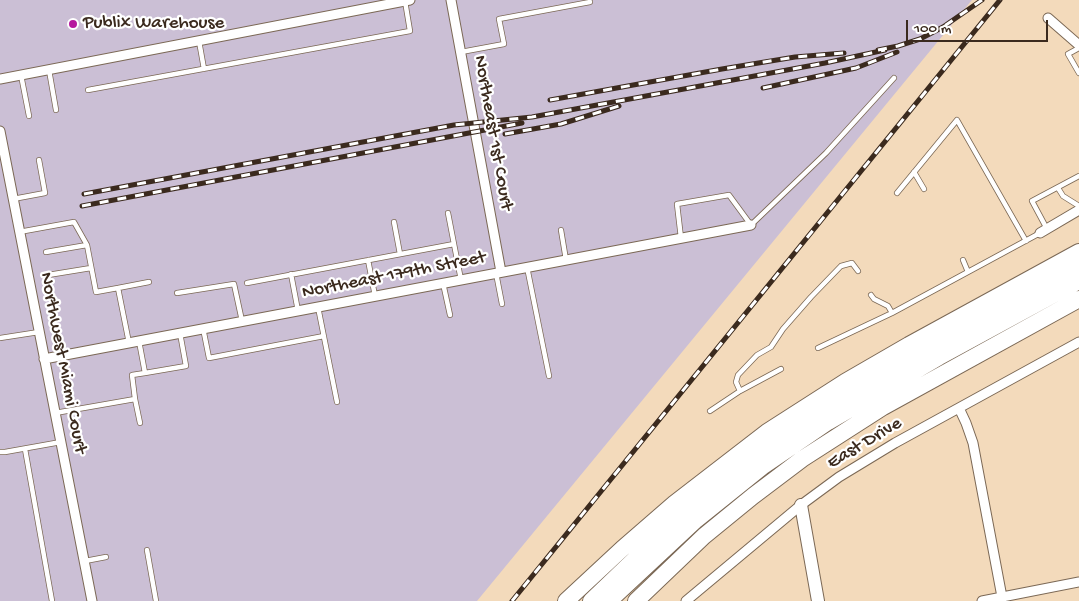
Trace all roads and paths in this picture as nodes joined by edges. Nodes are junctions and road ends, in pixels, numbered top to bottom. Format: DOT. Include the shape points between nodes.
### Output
graph roads {
  1 [pos="451,0"];
  2 [pos="558,0"];
  3 [pos="408,1"];
  4 [pos="590,2"];
  5 [pos="560,8"];
  6 [pos="1048,18"];
  7 [pos="199,41"];
  8 [pos="1079,46"];
  9 [pos="461,52"];
  10 [pos="204,69"];
  11 [pos="49,70"];
  12 [pos="1079,73"];
  13 [pos="21,75"];
  14 [pos="894,78"];
  15 [pos="0,79"];
  16 [pos="88,90"];
  17 [pos="56,110"];
  18 [pos="28,116"];
  19 [pos="0,131"];
  20 [pos="39,160"];
  21 [pos="3,166"];
  22 [pos="914,172"];
  23 [pos="1079,176"];
  24 [pos="1058,188"];
  25 [pos="924,189"];
  26 [pos="897,193"];
  27 [pos="13,199"];
  28 [pos="1079,206"];
  29 [pos="1079,210"];
  30 [pos="448,213"];
  31 [pos="394,222"];
  32 [pos="751,225"];
  33 [pos="561,230"];
  34 [pos="1044,231"];
  35 [pos="19,232"];
  36 [pos="681,238"];
  37 [pos="1026,241"];
  38 [pos="454,244"];
  39 [pos="86,245"];
  40 [pos="46,252"];
  41 [pos="1079,252"];
  42 [pos="400,254"];
  43 [pos="368,260"];
  44 [pos="566,260"];
  45 [pos="962,260"];
  46 [pos="1079,266"];
  47 [pos="527,267"];
  48 [pos="91,268"];
  49 [pos="858,271"];
  50 [pos="968,272"];
  51 [pos="499,273"];
  52 [pos="291,274"];
  53 [pos="48,275"];
  54 [pos="461,280"];
  55 [pos="1079,281"];
  56 [pos="149,282"];
  57 [pos="247,283"];
  58 [pos="443,283"];
  59 [pos="118,288"];
  60 [pos="177,293"];
  61 [pos="375,296"];
  62 [pos="871,296"];
  63 [pos="1079,299"];
  64 [pos="502,304"];
  65 [pos="318,307"];
  66 [pos="298,311"];
  67 [pos="892,313"];
  68 [pos="450,315"];
  69 [pos="242,321"];
  70 [pos="204,328"];
  71 [pos="38,332"];
  72 [pos="180,333"];
  73 [pos="324,336"];
  74 [pos="0,338"];
  75 [pos="140,341"];
  76 [pos="1079,342"];
  77 [pos="129,343"];
  78 [pos="818,348"];
  79 [pos="44,359"];
  80 [pos="781,369"];
  81 [pos="145,373"];
  82 [pos="549,376"];
  83 [pos="740,391"];
  84 [pos="135,399"];
  85 [pos="337,402"];
  86 [pos="958,408"];
  87 [pos="710,412"];
  88 [pos="56,413"];
  89 [pos="140,423"];
  90 [pos="61,442"];
  91 [pos="24,448"];
  92 [pos="0,452"];
  93 [pos="801,506"];
  94 [pos="147,550"];
  95 [pos="106,557"];
  96 [pos="84,561"];
  97 [pos="1079,582"];
  98 [pos="1002,597"];
  99 [pos="52,601"];
  100 [pos="92,601"];
  101 [pos="156,601"];
  102 [pos="566,601"];
  103 [pos="591,601"];
  104 [pos="609,601"];
  105 [pos="636,601"];
  106 [pos="686,601"];
  107 [pos="818,601"];
  108 [pos="982,601"];
  1 -- 9 [label="street, Northeast 1st Court"];
  2 -- 5 [label="lane"];
  3 -- 7 [label="street"];
  3 -- 10 [label="lane" via="410,31"];
  4 -- 5 [label="lane"];
  5 -- 9 [label="lane" via="499,19 504,44"];
  6 -- 8 [label="street"];
  7 -- 10 [label="lane"];
  7 -- 11 [label="street"];
  8 -- 12 [label="lane" via="1068,54"];
  9 -- 51 [label="street, Northeast 1st Court"];
  10 -- 16 [label="lane"];
  11 -- 13 [label="street"];
  11 -- 17 [label="lane"];
  13 -- 15 [label="street"];
  13 -- 18 [label="lane"];
  14 -- 32 [label="lane" via="826,153"];
  19 -- 21 [label="street, Northwest Miami Court"];
  20 -- 27 [label="lane" via="45,193"];
  21 -- 27 [label="street, Northwest Miami Court"];
  22 -- 25 [label="lane"];
  22 -- 26 [label="lane"];
  22 -- 37 [label="lane" via="956,120"];
  23 -- 24 [label="lane"];
  24 -- 28 [label="lane" via="1063,196"];
  24 -- 34 [label="lane" via="1032,201"];
  27 -- 35 [label="street, Northwest Miami Court"];
  29 -- 34 [label="street"];
  30 -- 38 [label="lane"];
  31 -- 42 [label="lane"];
  32 -- 36 [label="street, Northeast 179th Street"];
  32 -- 36 [label="lane" via="729,195 677,204"];
  33 -- 44 [label="lane"];
  34 -- 37 [label="lane"];
  35 -- 39 [label="lane" via="74,222"];
  35 -- 71 [label="street, Northwest Miami Court"];
  36 -- 44 [label="street, Northeast 179th Street"];
  37 -- 50 [label="lane"];
  38 -- 42 [label="lane"];
  38 -- 54 [label="lane"];
  39 -- 40 [label="lane"];
  39 -- 48 [label="lane"];
  41 -- 102 [label="highway" via="909,345 767,432 675,503"];
  42 -- 43 [label="lane"];
  43 -- 52 [label="lane"];
  43 -- 61 [label="lane"];
  44 -- 47 [label="street, Northeast 179th Street"];
  45 -- 50 [label="lane"];
  46 -- 103 [label="highway" via="847,395 786,436 686,510"];
  47 -- 51 [label="street, Northeast 179th Street"];
  47 -- 82 [label="lane"];
  48 -- 53 [label="lane"];
  48 -- 59 [label="lane" via="96,292"];
  49 -- 83 [label="lane" via="852,263 841,266 783,329 771,348 757,355 738,375 736,382"];
  50 -- 67 [label="lane"];
  51 -- 54 [label="street, Northeast 179th Street"];
  51 -- 64 [label="lane"];
  52 -- 57 [label="lane"];
  52 -- 66 [label="lane"];
  54 -- 58 [label="street, Northeast 179th Street"];
  55 -- 104 [label="highway" via="828,422 762,467 696,520"];
  56 -- 59 [label="lane"];
  58 -- 61 [label="street, Northeast 179th Street"];
  58 -- 68 [label="lane"];
  59 -- 77 [label="lane"];
  60 -- 69 [label="lane" via="234,284"];
  61 -- 65 [label="street, Northeast 179th Street"];
  62 -- 67 [label="lane" via="888,306"];
  63 -- 105 [label="highway" via="883,407 802,459 704,536"];
  65 -- 66 [label="street, Northeast 179th Street"];
  65 -- 73 [label="lane"];
  66 -- 69 [label="street, Northeast 179th Street"];
  67 -- 78 [label="lane"];
  69 -- 70 [label="street, Northeast 179th Street"];
  70 -- 72 [label="street, Northeast 179th Street"];
  70 -- 73 [label="lane" via="209,358"];
  71 -- 74 [label="lane"];
  71 -- 79 [label="street, Northwest Miami Court"];
  72 -- 75 [label="street, Northeast 179th Street"];
  72 -- 81 [label="lane" via="186,366"];
  73 -- 85 [label="lane"];
  75 -- 77 [label="street, Northeast 179th Street"];
  75 -- 81 [label="lane"];
  76 -- 86 [label="street, East Drive"];
  77 -- 79 [label="street, Northeast 179th Street"];
  79 -- 88 [label="street, Northwest Miami Court"];
  80 -- 83 [label="lane"];
  81 -- 84 [label="lane" via="132,375"];
  83 -- 87 [label="lane"];
  84 -- 88 [label="lane"];
  84 -- 89 [label="lane"];
  86 -- 93 [label="street, East Drive" via="839,477"];
  86 -- 98 [label="street" via="973,443"];
  88 -- 90 [label="street, Northwest Miami Court"];
  90 -- 91 [label="lane"];
  90 -- 96 [label="street, Northwest Miami Court"];
  91 -- 92 [label="lane"];
  91 -- 99 [label="lane"];
  93 -- 106 [label="street, East Drive"];
  93 -- 107 [label="street"];
  94 -- 101 [label="lane"];
  95 -- 96 [label="lane"];
  96 -- 100 [label="street, Northwest Miami Court"];
  97 -- 98 [label="street"];
  98 -- 108 [label="street"];
}
